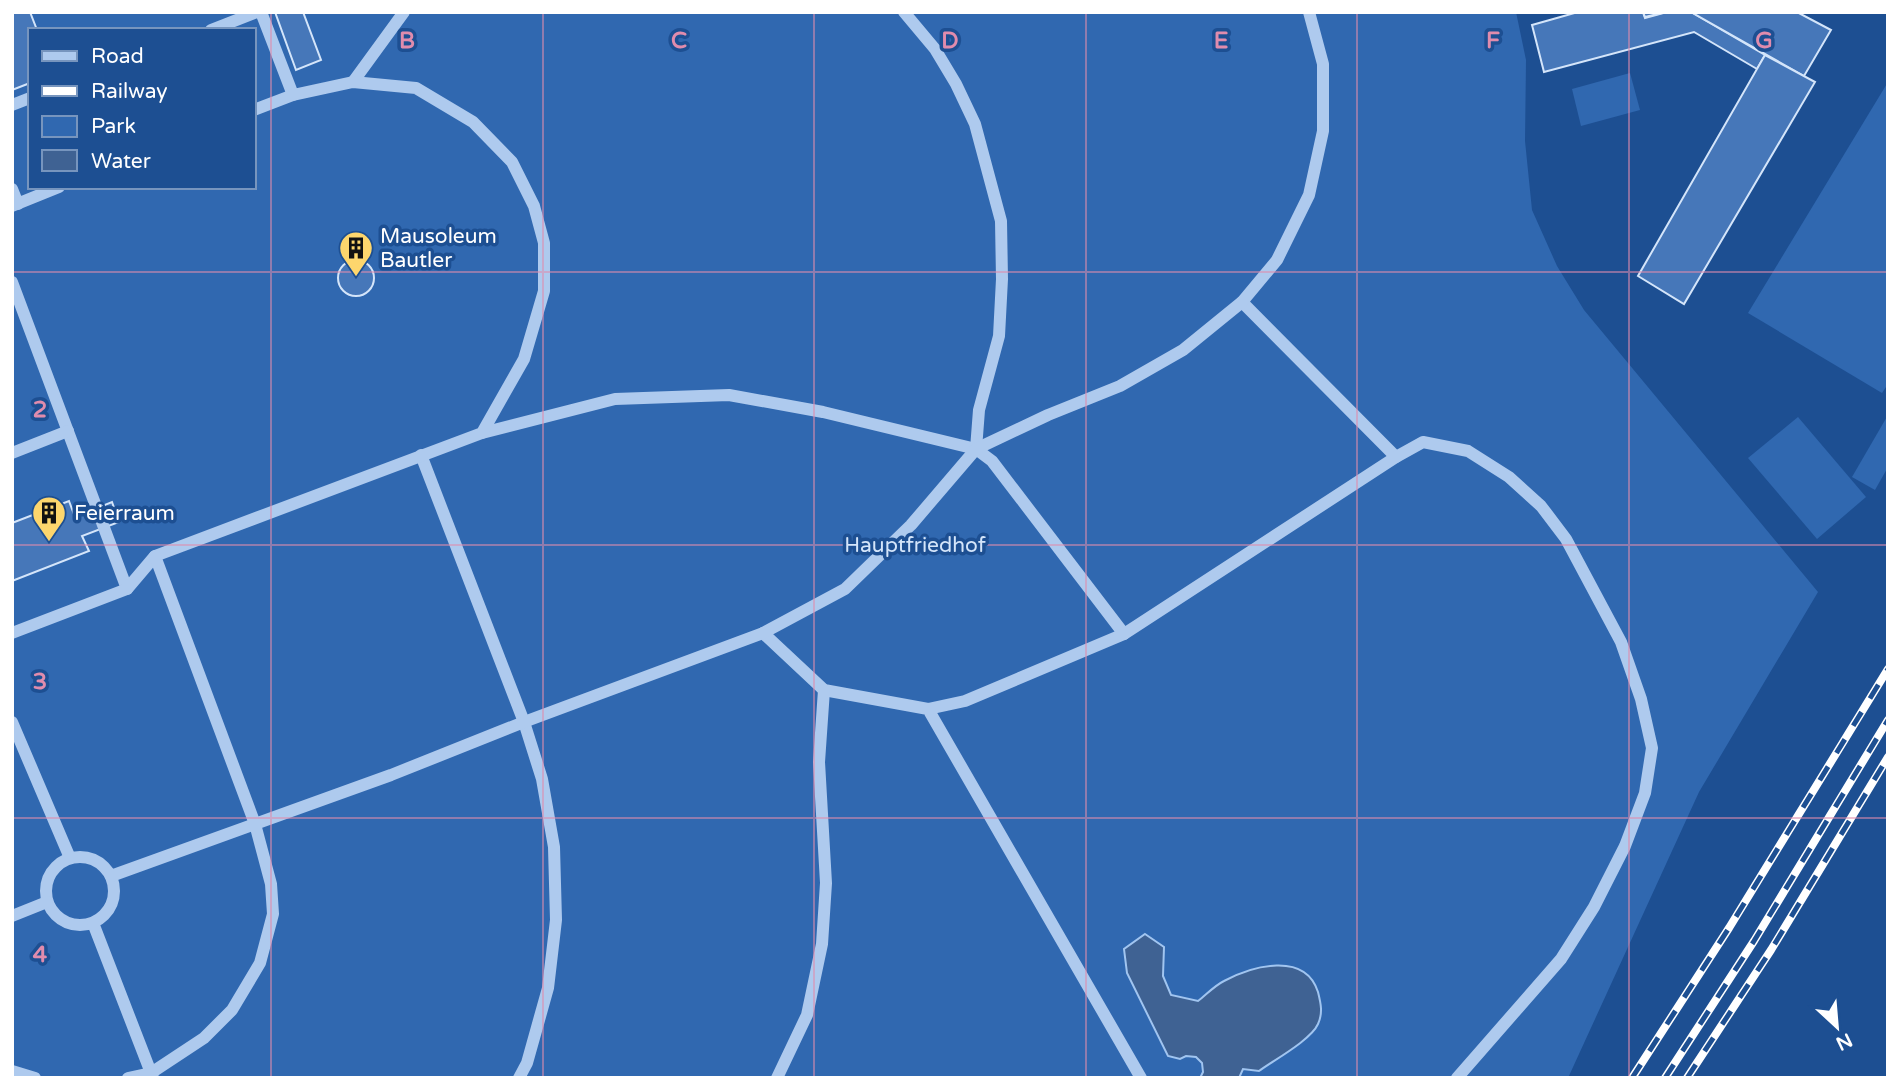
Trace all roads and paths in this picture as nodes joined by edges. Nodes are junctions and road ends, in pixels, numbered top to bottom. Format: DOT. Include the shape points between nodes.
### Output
graph roads {
  1 [pos="259,12"];
  2 [pos="404,12"];
  3 [pos="904,12"];
  4 [pos="1310,12"];
  5 [pos="216,28"];
  6 [pos="353,82"];
  7 [pos="293,95"];
  8 [pos="256,109"];
  9 [pos="12,189"];
  10 [pos="54,189"];
  11 [pos="15,205"];
  12 [pos="12,282"];
  13 [pos="1242,302"];
  14 [pos="68,431"];
  15 [pos="482,433"];
  16 [pos="976,449"];
  17 [pos="12,453"];
  18 [pos="421,455"];
  19 [pos="1396,457"];
  20 [pos="155,556"];
  21 [pos="127,589"];
  22 [pos="12,633"];
  23 [pos="763,633"];
  24 [pos="1124,634"];
  25 [pos="824,690"];
  26 [pos="928,709"];
  27 [pos="12,722"];
  28 [pos="524,722"];
  29 [pos="255,824"];
  30 [pos="70,858"];
  31 [pos="111,876"];
  32 [pos="47,902"];
  33 [pos="12,916"];
  34 [pos="93,923"];
  35 [pos="12,1071"];
  36 [pos="152,1075"];
  37 [pos="35,1078"];
  38 [pos="128,1078"];
  39 [pos="519,1078"];
  40 [pos="777,1078"];
  41 [pos="1141,1078"];
  42 [pos="1457,1078"];
  1 -- 5 [label="lane"];
  1 -- 7 [label="lane"];
  2 -- 6 [label="lane"];
  3 -- 16 [label="lane" via="935,49 975,124 1001,221 999,336 979,410"];
  4 -- 13 [label="lane" via="1323,64 1323,131 1308,195 1277,260"];
  6 -- 7 [label="lane"];
  6 -- 15 [label="lane" via="416,88 473,122 512,162 534,206 544,243 544,291 524,359"];
  7 -- 8 [label="lane"];
  9 -- 11 [label="lane"];
  10 -- 11 [label="lane"];
  12 -- 14 [label="lane"];
  13 -- 16 [label="lane" via="1183,350 1120,386"];
  13 -- 19 [label="lane"];
  14 -- 17 [label="lane"];
  14 -- 21 [label="lane"];
  15 -- 16 [label="lane" via="615,399 729,396 823,412"];
  15 -- 18 [label="lane"];
  16 -- 23 [label="lane" via="911,525 845,589"];
  16 -- 24 [label="lane" via="992,461"];
  18 -- 20 [label="lane"];
  18 -- 28 [label="lane"];
  19 -- 24 [label="lane"];
  19 -- 42 [label="lane" via="1423,442 1468,451 1509,477 1541,506 1566,539 1621,642 1652,748 1645,793 1594,907 1561,959"];
  20 -- 21 [label="lane"];
  20 -- 29 [label="lane"];
  21 -- 22 [label="lane"];
  23 -- 25 [label="lane"];
  23 -- 28 [label="lane"];
  24 -- 26 [label="lane" via="965,701"];
  25 -- 26 [label="lane"];
  25 -- 40 [label="lane" via="819,762 826,883 822,944 807,1015"];
  26 -- 41 [label="lane"];
  27 -- 30 [label="lane"];
  28 -- 29 [label="lane"];
  28 -- 39 [label="lane" via="542,779 554,847 556,920 548,988"];
  29 -- 31 [label="lane"];
  29 -- 36 [label="lane" via="271,884 273,914 260,963 232,1010 204,1038"];
  30 -- 31 [label="lane" via="94,859"];
  30 -- 32 [label="lane" via="49,878"];
  31 -- 34 [label="lane" via="115,889 112,904"];
  32 -- 33 [label="lane"];
  32 -- 34 [label="lane" via="65,921"];
  34 -- 36 [label="lane"];
  35 -- 37 [label="lane"];
  36 -- 38 [label="lane"];
}
